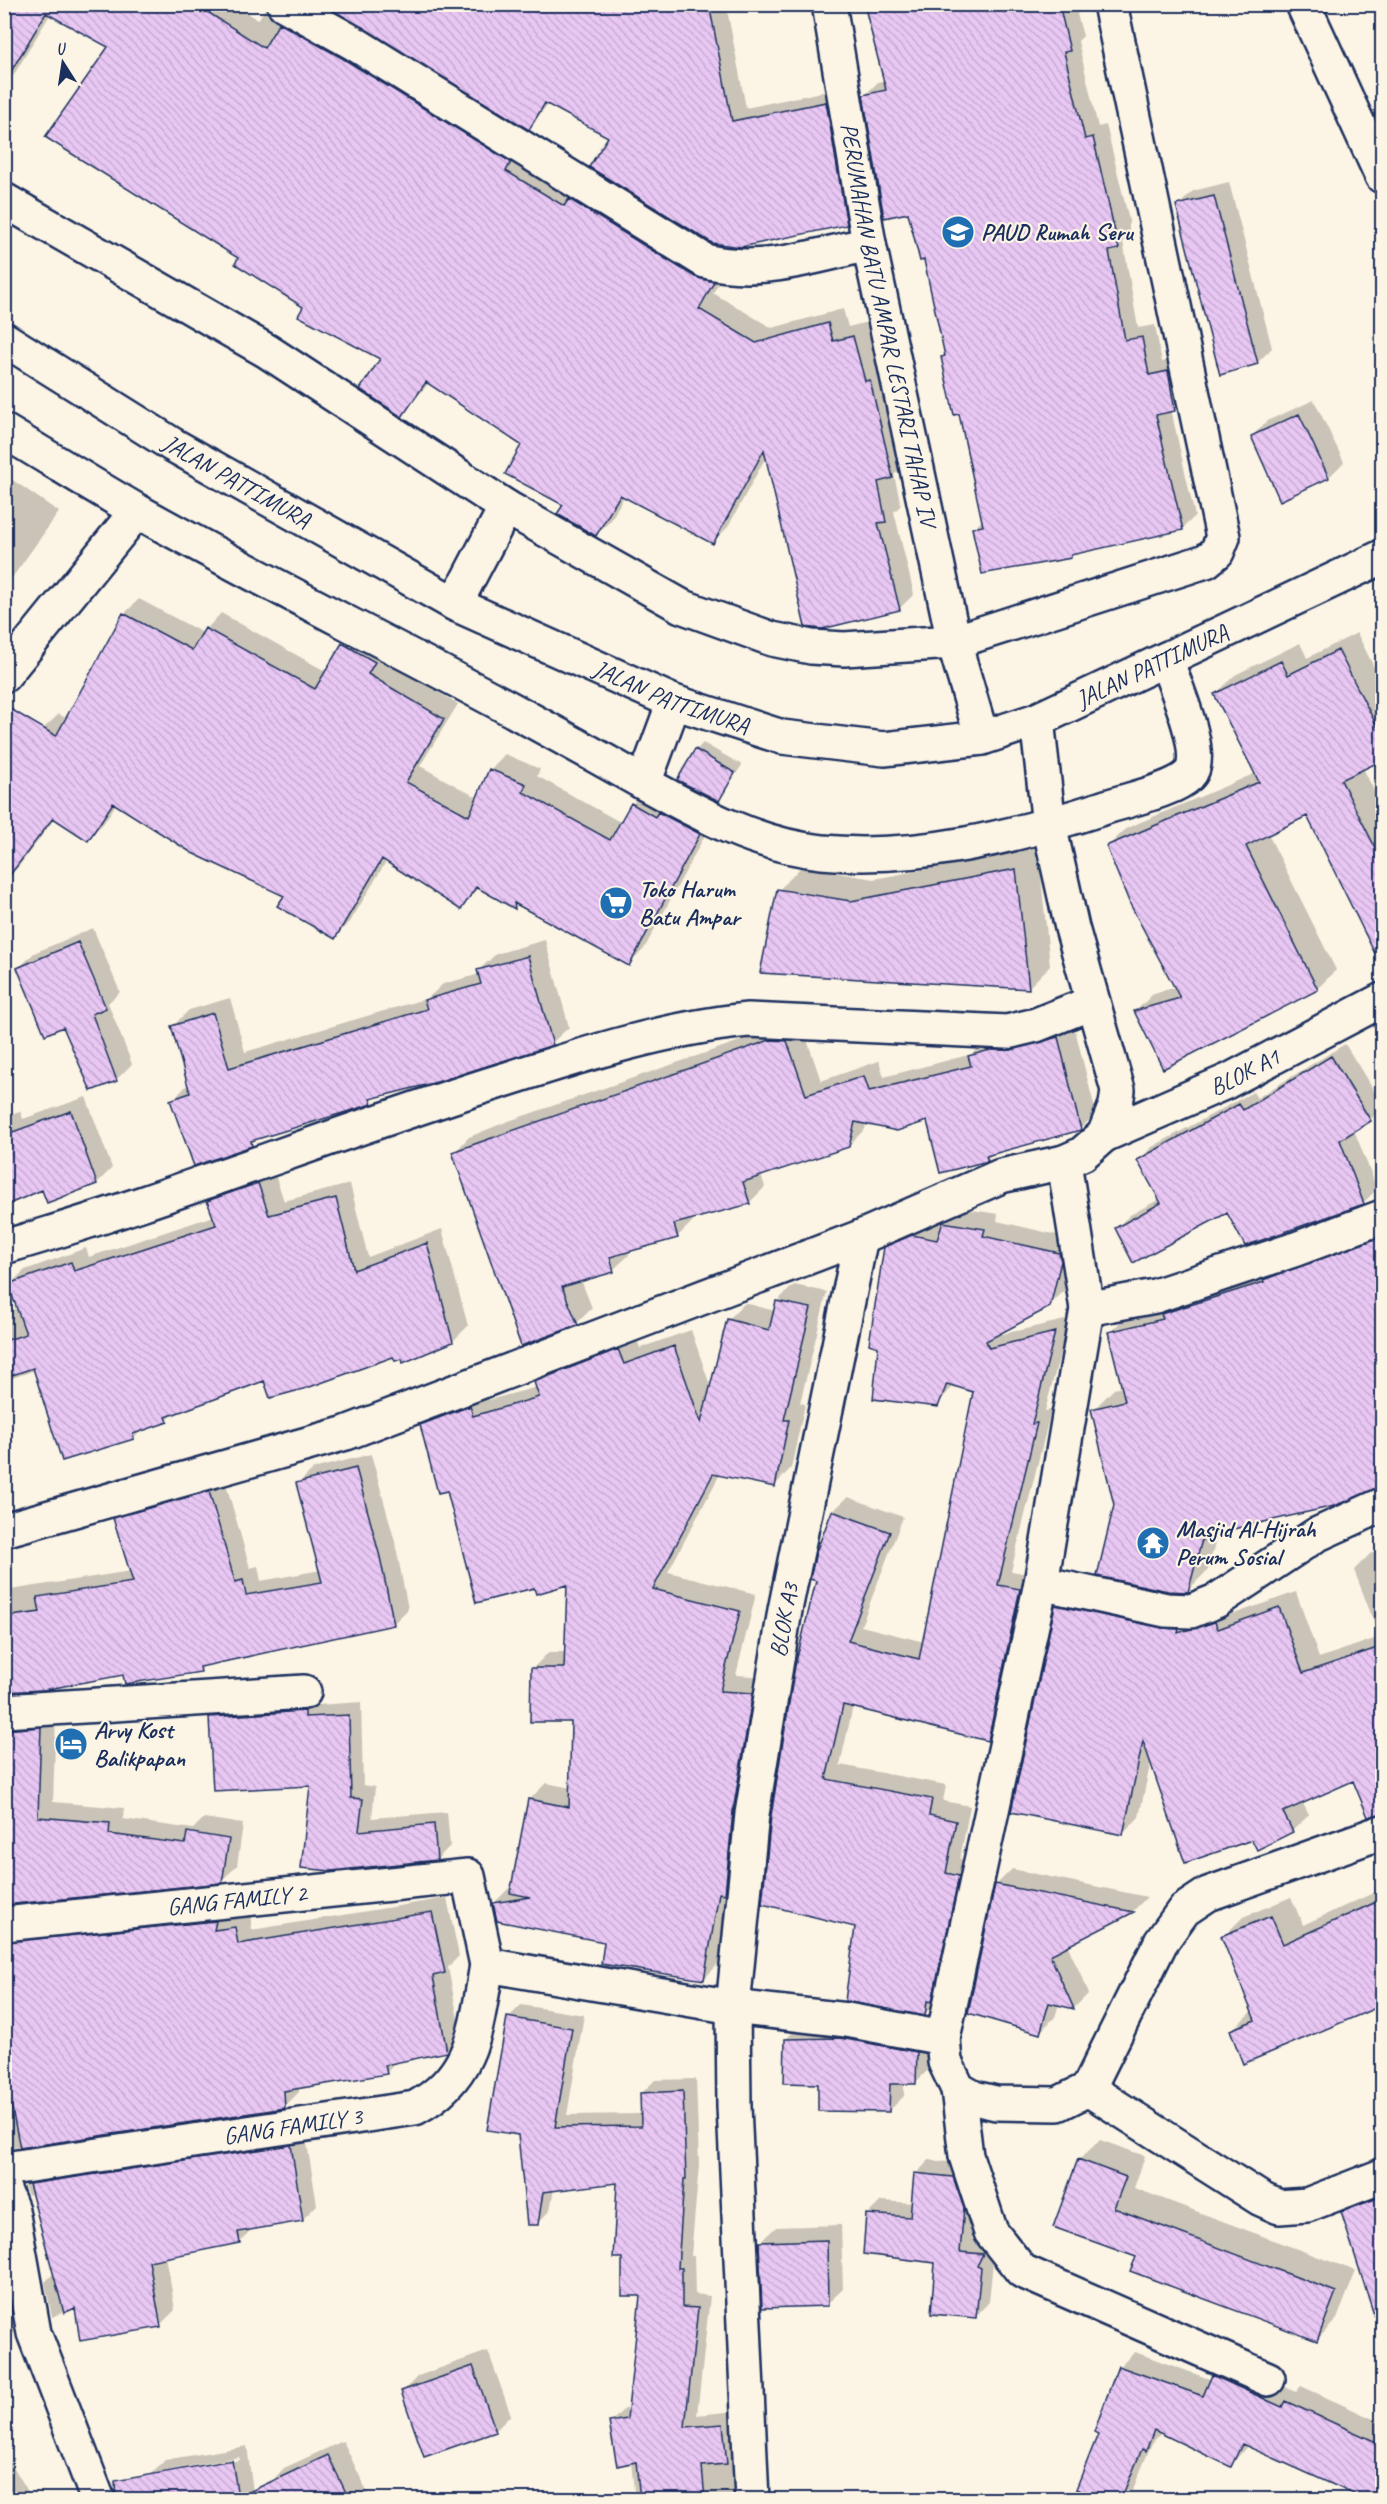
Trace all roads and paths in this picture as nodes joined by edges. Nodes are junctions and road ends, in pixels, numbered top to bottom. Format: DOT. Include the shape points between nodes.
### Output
graph roads {
  1 [pos="284,4"];
  2 [pos="829,4"];
  3 [pos="1110,4"];
  4 [pos="1303,4"];
  5 [pos="1383,176"];
  6 [pos="4,200"];
  7 [pos="869,244"];
  8 [pos="4,339"];
  9 [pos="4,430"];
  10 [pos="506,507"];
  11 [pos="137,511"];
  12 [pos="1383,557"];
  13 [pos="455,604"];
  14 [pos="954,642"];
  15 [pos="1166,659"];
  16 [pos="4,675"];
  17 [pos="674,702"];
  18 [pos="1037,720"];
  19 [pos="982,738"];
  20 [pos="644,783"];
  21 [pos="1049,825"];
  22 [pos="1383,1000"];
  23 [pos="1092,1003"];
  24 [pos="1104,1135"];
  25 [pos="1064,1162"];
  26 [pos="1383,1216"];
  27 [pos="861,1237"];
  28 [pos="4,1247"];
  29 [pos="1087,1309"];
  30 [pos="1383,1505"];
  31 [pos="4,1530"];
  32 [pos="1041,1583"];
  33 [pos="304,1692"];
  34 [pos="4,1711"];
  35 [pos="1383,1832"];
  36 [pos="4,1924"];
  37 [pos="487,1965"];
  38 [pos="733,2007"];
  39 [pos="943,2038"];
  40 [pos="958,2089"];
  41 [pos="1088,2089"];
  42 [pos="4,2169"];
  43 [pos="1383,2176"];
  44 [pos="7,2205"];
  45 [pos="1268,2379"];
  46 [pos="98,2499"];
  47 [pos="752,2499"];
  1 -- 7 [label="street" via="705,261 756,268"];
  2 -- 7 [label="street, PERUMAHAN BATU AMPAR LESTARI TAHAP IV"];
  3 -- 14 [label="street" via="1223,537 1217,552 1191,567"];
  4 -- 5 [label="street"];
  6 -- 10 [label="street" via="267,351"];
  7 -- 14 [label="street, PERUMAHAN BATU AMPAR LESTARI TAHAP IV"];
  8 -- 13 [label="street, JALAN PATTIMURA" via="172,445"];
  9 -- 11 [label="street"];
  10 -- 13 [label="street"];
  10 -- 14 [label="street" via="681,606 772,639 844,649"];
  11 -- 16 [label="street"];
  11 -- 20 [label="street"];
  12 -- 15 [label="street, JALAN PATTIMURA"];
  13 -- 17 [label="street, JALAN PATTIMURA"];
  14 -- 19 [label="street, PERUMAHAN BATU AMPAR LESTARI TAHAP IV"];
  15 -- 18 [label="street, JALAN PATTIMURA"];
  15 -- 21 [label="street" via="1195,750 1196,763 1190,774 1167,787"];
  17 -- 19 [label="street, JALAN PATTIMURA" via="782,736 840,744 884,749"];
  17 -- 20 [label="street"];
  18 -- 19 [label="street, JALAN PATTIMURA"];
  18 -- 21 [label="street"];
  20 -- 21 [label="street" via="753,837 823,852 917,851"];
  21 -- 23 [label="street"];
  22 -- 24 [label="street, BLOK A1" via="1228,1081"];
  23 -- 24 [label="street" via="1118,1090"];
  23 -- 28 [label="street" via="1007,1032 748,1020 710,1024 577,1057 461,1093 162,1197"];
  24 -- 25 [label="street" via="1082,1154"];
  25 -- 27 [label="street" via="1001,1176"];
  25 -- 29 [label="street"];
  26 -- 29 [label="street" via="1155,1296"];
  27 -- 31 [label="street" via="346,1433"];
  27 -- 38 [label="street, BLOK A3" via="785,1610 752,1814"];
  29 -- 32 [label="street"];
  30 -- 32 [label="street" via="1316,1534 1216,1601 1191,1611 1166,1610"];
  32 -- 39 [label="street"];
  33 -- 34 [label="street"];
  35 -- 41 [label="street" via="1208,1894 1184,1910 1161,1942"];
  36 -- 37 [label="street, GANG FAMILY 2" via="468,1876"];
  37 -- 38 [label="street"];
  37 -- 42 [label="street, GANG FAMILY 3" via="474,2037 452,2083 415,2108"];
  38 -- 39 [label="street" via="847,2020"];
  38 -- 47 [label="street, BLOK A3"];
  39 -- 40 [label="street" via="945,2062"];
  40 -- 41 [label="street" via="996,2103 1058,2104"];
  40 -- 45 [label="street" via="966,2156 991,2232 1022,2271"];
  41 -- 43 [label="street" via="1279,2207 1307,2205"];
  44 -- 46 [label="street" via="34,2333"];
}
